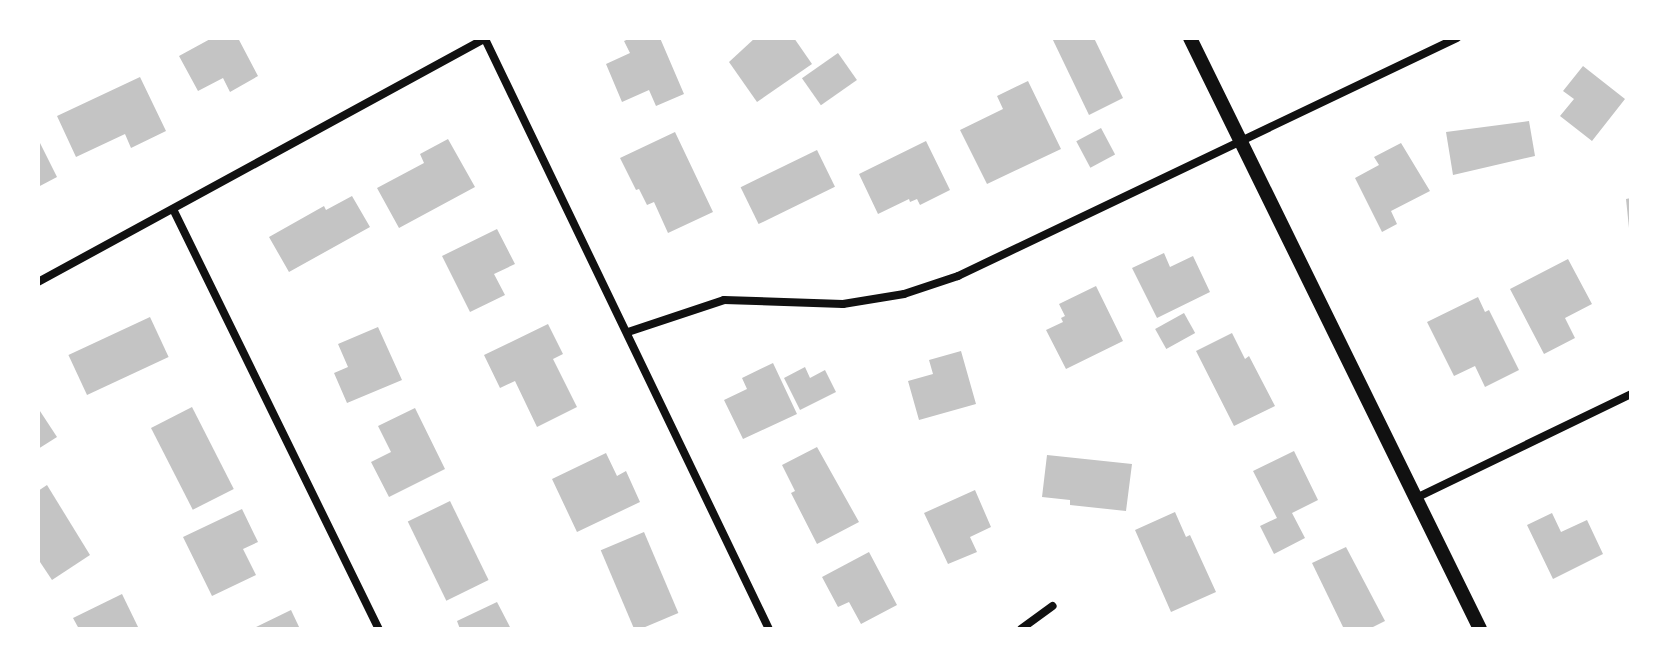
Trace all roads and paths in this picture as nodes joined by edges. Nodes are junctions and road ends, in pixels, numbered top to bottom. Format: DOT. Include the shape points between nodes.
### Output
graph roads {
  1 [pos="486,38"];
  2 [pos="1190,38"];
  3 [pos="1457,38"];
  4 [pos="1241,141"];
  5 [pos="173,209"];
  6 [pos="38,282"];
  7 [pos="628,332"];
  8 [pos="1631,394"];
  9 [pos="1416,498"];
  10 [pos="1053,606"];
  11 [pos="379,629"];
  12 [pos="769,629"];
  13 [pos="1021,629"];
  14 [pos="1480,629"];
  1 -- 5 [label="street"];
  1 -- 7 [label="street"];
  2 -- 4 [label="street"];
  3 -- 4 [label="street"];
  4 -- 7 [label="street" via="958,276 904,294 843,304 724,300"];
  4 -- 9 [label="street"];
  5 -- 6 [label="street"];
  5 -- 11 [label="street"];
  7 -- 12 [label="street"];
  8 -- 9 [label="street"];
  9 -- 14 [label="street"];
  10 -- 13 [label="street"];
}
